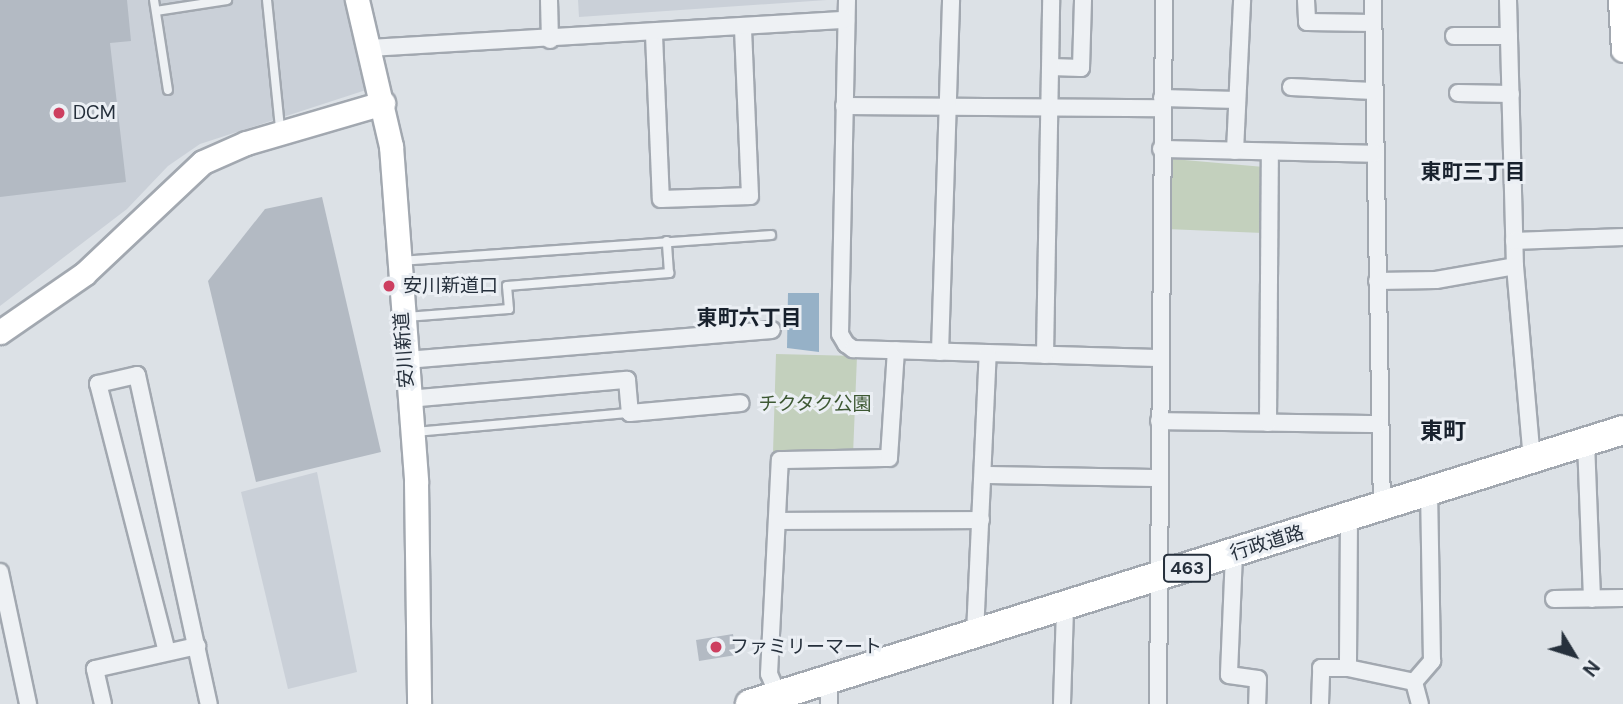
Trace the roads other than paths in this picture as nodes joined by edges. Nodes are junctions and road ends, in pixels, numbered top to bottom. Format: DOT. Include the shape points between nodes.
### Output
graph roads {
  1 [pos="154,0"];
  2 [pos="227,0"];
  3 [pos="267,0"];
  4 [pos="357,0"];
  5 [pos="549,0"];
  6 [pos="847,0"];
  7 [pos="951,0"];
  8 [pos="1051,0"];
  9 [pos="1083,0"];
  10 [pos="1164,0"];
  11 [pos="1242,0"];
  12 [pos="1306,0"];
  13 [pos="1373,0"];
  14 [pos="1508,0"];
  15 [pos="1620,0"];
  16 [pos="156,11"];
  17 [pos="846,20"];
  18 [pos="1373,23"];
  19 [pos="743,28"];
  20 [pos="654,35"];
  21 [pos="1454,36"];
  22 [pos="1509,36"];
  23 [pos="550,40"];
  24 [pos="369,48"];
  25 [pos="1623,50"];
  26 [pos="1051,67"];
  27 [pos="1291,87"];
  28 [pos="168,90"];
  29 [pos="1374,91"];
  30 [pos="1458,93"];
  31 [pos="1511,94"];
  32 [pos="1237,100"];
  33 [pos="383,103"];
  34 [pos="1162,103"];
  35 [pos="844,106"];
  36 [pos="949,106"];
  37 [pos="1050,107"];
  38 [pos="280,132"];
  39 [pos="1161,149"];
  40 [pos="1235,151"];
  41 [pos="1270,152"];
  42 [pos="1375,154"];
  43 [pos="771,235"];
  44 [pos="1623,237"];
  45 [pos="667,241"];
  46 [pos="1514,241"];
  47 [pos="397,261"];
  48 [pos="1515,266"];
  49 [pos="1377,281"];
  50 [pos="402,318"];
  51 [pos="772,330"];
  52 [pos="0,332"];
  53 [pos="896,351"];
  54 [pos="940,352"];
  55 [pos="988,353"];
  56 [pos="1045,355"];
  57 [pos="1157,358"];
  58 [pos="406,360"];
  59 [pos="408,399"];
  60 [pos="741,403"];
  61 [pos="630,413"];
  62 [pos="1159,421"];
  63 [pos="1268,423"];
  64 [pos="1380,424"];
  65 [pos="1623,430"];
  66 [pos="412,432"];
  67 [pos="1586,442"];
  68 [pos="1532,460"];
  69 [pos="983,475"];
  70 [pos="1159,478"];
  71 [pos="1429,492"];
  72 [pos="1382,508"];
  73 [pos="1349,518"];
  74 [pos="981,520"];
  75 [pos="777,521"];
  76 [pos="1234,554"];
  77 [pos="0,572"];
  78 [pos="1158,577"];
  79 [pos="1623,598"];
  80 [pos="1554,599"];
  81 [pos="1592,599"];
  82 [pos="1065,606"];
  83 [pos="975,634"];
  84 [pos="8,638"];
  85 [pos="197,646"];
  86 [pos="167,652"];
  87 [pos="1348,668"];
  88 [pos="1414,682"];
  89 [pos="829,692"];
  90 [pos="778,695"];
  91 [pos="28,704"];
  92 [pos="103,704"];
  93 [pos="209,704"];
  94 [pos="419,704"];
  95 [pos="750,704"];
  96 [pos="1062,704"];
  97 [pos="1158,704"];
  98 [pos="1257,704"];
  99 [pos="1320,704"];
  100 [pos="1420,704"];
  1 -- 16 [label="lane"];
  2 -- 16 [label="lane"];
  3 -- 38 [label="lane"];
  4 -- 24 [label="street, 安川新道"];
  5 -- 23 [label="street"];
  6 -- 17 [label="street"];
  7 -- 36 [label="street"];
  8 -- 26 [label="street"];
  9 -- 26 [label="street" via="1081,68"];
  10 -- 34 [label="street"];
  11 -- 32 [label="street"];
  12 -- 18 [label="street" via="1307,22"];
  13 -- 18 [label="street"];
  14 -- 22 [label="street"];
  15 -- 25 [label="street"];
  16 -- 28 [label="lane"];
  17 -- 19 [label="street"];
  17 -- 35 [label="street"];
  18 -- 29 [label="street"];
  19 -- 20 [label="street"];
  19 -- 20 [label="street" via="750,197 661,199"];
  20 -- 23 [label="street"];
  21 -- 22 [label="street"];
  22 -- 31 [label="street"];
  23 -- 24 [label="street"];
  24 -- 33 [label="street, 安川新道"];
  26 -- 37 [label="street"];
  27 -- 29 [label="street"];
  29 -- 42 [label="street"];
  30 -- 31 [label="street"];
  31 -- 46 [label="street"];
  32 -- 34 [label="street"];
  32 -- 40 [label="street"];
  33 -- 38 [label="street"];
  33 -- 47 [label="street, 安川新道"];
  34 -- 37 [label="street"];
  34 -- 39 [label="street"];
  35 -- 36 [label="street"];
  35 -- 53 [label="street" via="841,334 853,349"];
  36 -- 37 [label="street"];
  36 -- 54 [label="street"];
  37 -- 56 [label="street"];
  38 -- 52 [label="street" via="203,162 84,274"];
  39 -- 40 [label="street"];
  39 -- 57 [label="street"];
  40 -- 41 [label="street"];
  41 -- 42 [label="street"];
  41 -- 63 [label="street"];
  42 -- 49 [label="street"];
  43 -- 45 [label="lane"];
  44 -- 46 [label="street"];
  45 -- 47 [label="lane"];
  45 -- 50 [label="lane" via="669,273 508,286 509,309"];
  46 -- 48 [label="street"];
  47 -- 50 [label="street, 安川新道"];
  48 -- 49 [label="street" via="1436,280"];
  48 -- 68 [label="street"];
  49 -- 64 [label="street"];
  50 -- 58 [label="street, 安川新道"];
  51 -- 58 [label="street"];
  53 -- 54 [label="street"];
  53 -- 75 [label="street" via="889,458 780,460"];
  54 -- 55 [label="street"];
  55 -- 56 [label="street"];
  55 -- 69 [label="street"];
  56 -- 57 [label="street"];
  57 -- 62 [label="street"];
  58 -- 59 [label="street, 安川新道"];
  59 -- 61 [label="street" via="627,380"];
  59 -- 66 [label="street, 安川新道"];
  60 -- 61 [label="street"];
  61 -- 66 [label="lane"];
  62 -- 63 [label="street"];
  62 -- 70 [label="street"];
  63 -- 64 [label="street"];
  64 -- 72 [label="street"];
  65 -- 67 [label="highway, 行政道路 / 463"];
  66 -- 94 [label="street, 安川新道" via="420,566"];
  67 -- 68 [label="highway, 行政道路 / 463"];
  67 -- 81 [label="street"];
  68 -- 71 [label="highway, 行政道路 / 463"];
  69 -- 70 [label="street"];
  69 -- 74 [label="street"];
  70 -- 78 [label="street"];
  71 -- 72 [label="highway, 行政道路 / 463"];
  71 -- 88 [label="street" via="1432,661"];
  72 -- 73 [label="highway, 行政道路 / 463"];
  73 -- 76 [label="highway, 行政道路 / 463"];
  73 -- 87 [label="street"];
  74 -- 75 [label="street"];
  74 -- 83 [label="street"];
  75 -- 90 [label="street" via="769,674"];
  76 -- 78 [label="highway, 行政道路 / 463"];
  76 -- 98 [label="street" via="1229,675 1258,679"];
  77 -- 84 [label="street"];
  78 -- 82 [label="highway, 行政道路 / 463"];
  78 -- 97 [label="street"];
  79 -- 81 [label="street"];
  80 -- 81 [label="street"];
  82 -- 83 [label="highway, 行政道路 / 463"];
  82 -- 96 [label="street"];
  83 -- 89 [label="highway, 行政道路 / 463"];
  84 -- 91 [label="street"];
  85 -- 86 [label="street"];
  85 -- 86 [label="street" via="137,375 98,384"];
  85 -- 93 [label="street"];
  86 -- 92 [label="street" via="95,668"];
  87 -- 88 [label="street"];
  87 -- 99 [label="street" via="1321,668"];
  88 -- 100 [label="street"];
  89 -- 90 [label="highway, 行政道路 / 463"];
  90 -- 95 [label="highway, 行政道路 / 463"];
}
